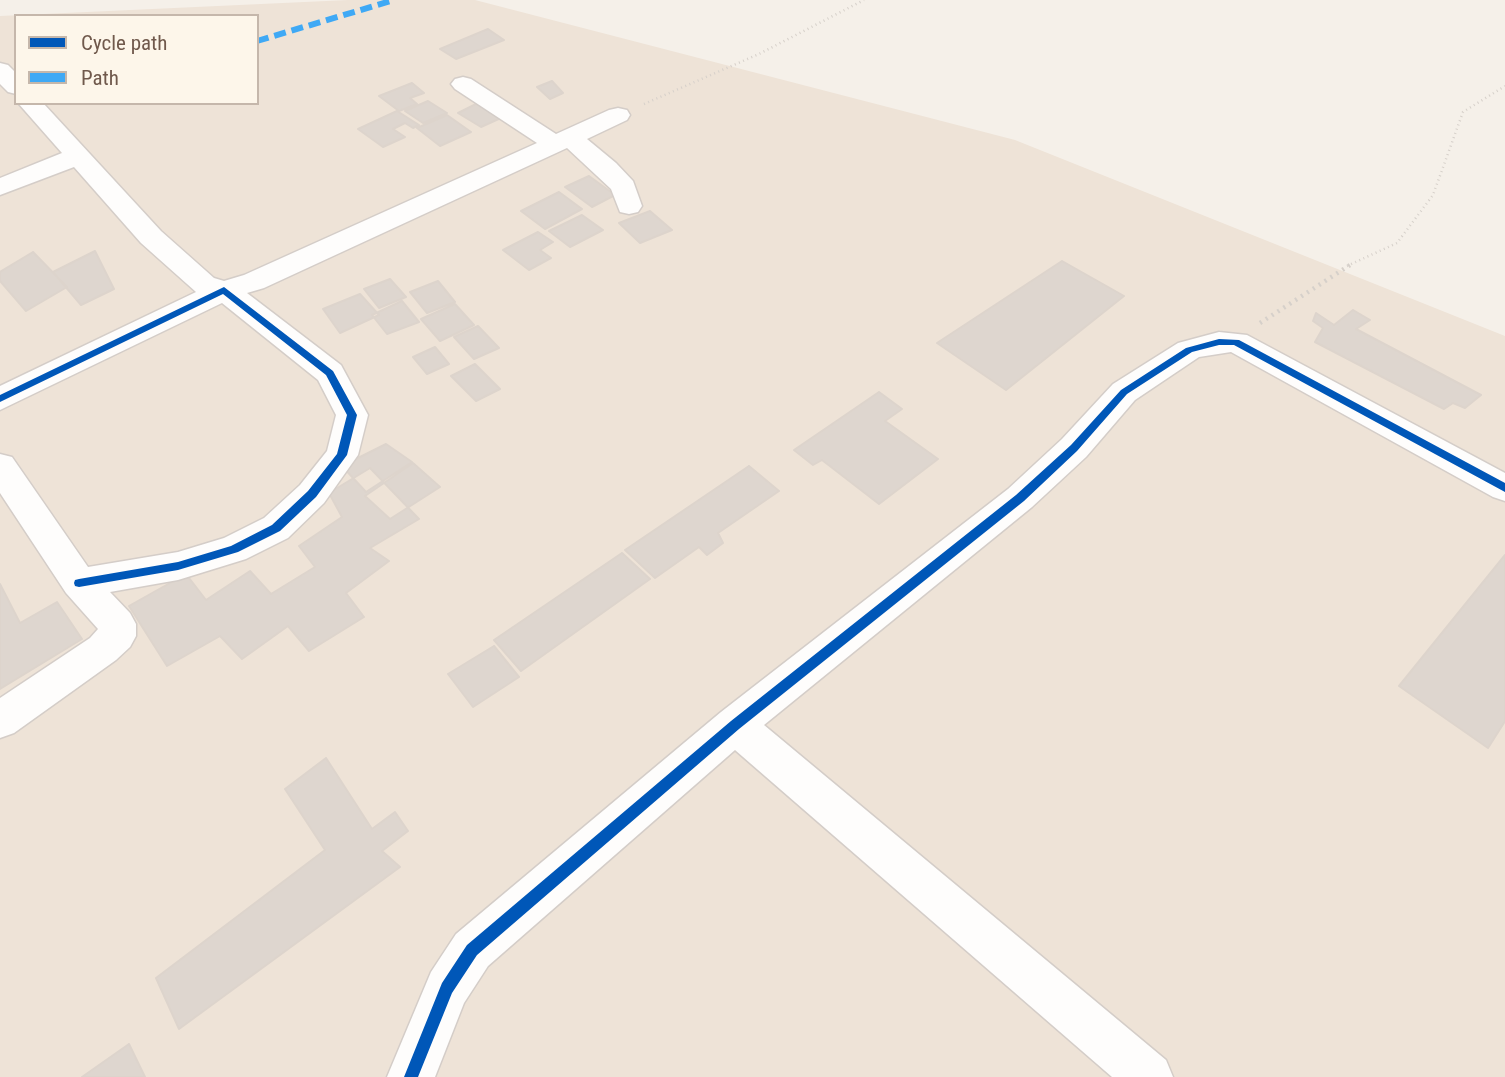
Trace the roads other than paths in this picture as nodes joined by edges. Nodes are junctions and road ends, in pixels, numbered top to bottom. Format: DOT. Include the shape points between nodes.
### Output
graph roads {
  1 [pos="0,70"];
  2 [pos="463,84"];
  3 [pos="14,85"];
  4 [pos="32,105"];
  5 [pos="618,116"];
  6 [pos="561,140"];
  7 [pos="78,156"];
  8 [pos="0,187"];
  9 [pos="629,206"];
  10 [pos="224,290"];
  11 [pos="0,399"];
  12 [pos="0,466"];
  13 [pos="1505,488"];
  14 [pos="79,583"];
  15 [pos="0,720"];
  16 [pos="735,725"];
  17 [pos="411,1077"];
  18 [pos="1149,1077"];
  1 -- 3 [label="street"];
  2 -- 6 [label="street"];
  4 -- 7 [label="street"];
  5 -- 6 [label="street"];
  6 -- 9 [label="street" via="616,178"];
  6 -- 10 [label="street" via="254,282"];
  7 -- 8 [label="street"];
  7 -- 10 [label="street" via="151,237 204,285"];
  10 -- 11 [label="street"];
  10 -- 14 [label="street" via="330,373 352,415 342,455 312,494 276,528 234,549 178,566"];
  12 -- 14 [label="street"];
  13 -- 16 [label="street" via="1236,342 1189,350 1124,392 1074,448 1020,498"];
  14 -- 15 [label="street" via="117,624 117,636"];
  16 -- 17 [label="street" via="472,950 447,988"];
  16 -- 18 [label="street"];
}
